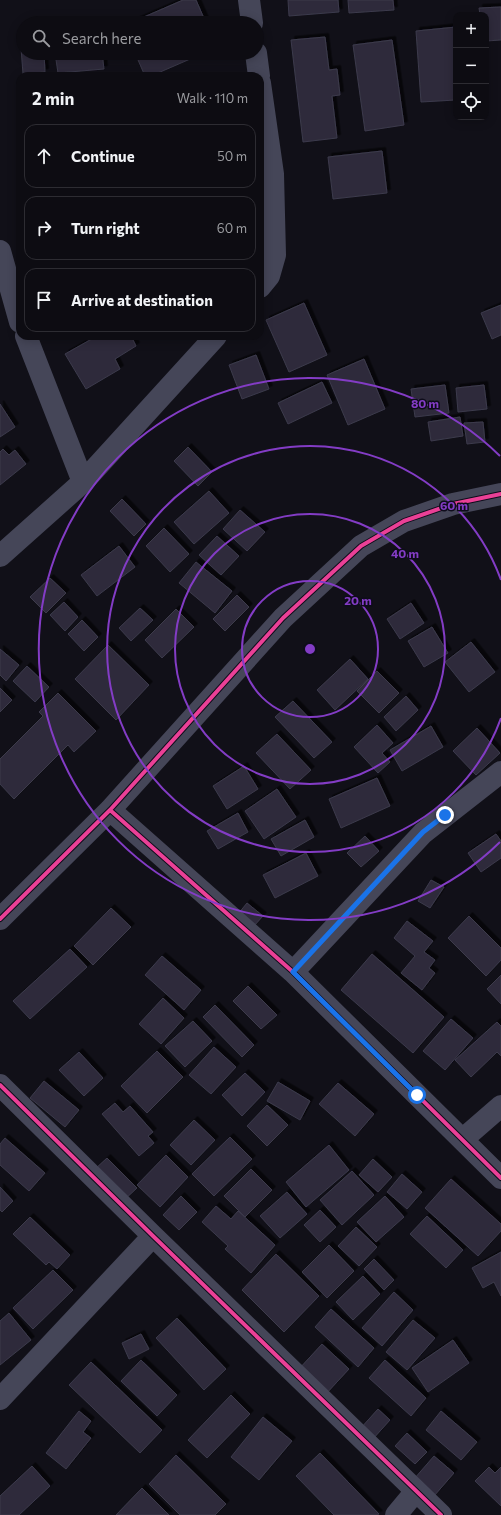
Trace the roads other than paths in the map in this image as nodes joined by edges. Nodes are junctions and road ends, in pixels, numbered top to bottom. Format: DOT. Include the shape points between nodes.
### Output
graph roads {
  1 [pos="249,0"];
  2 [pos="251,16"];
  3 [pos="257,60"];
  4 [pos="258,72"];
  5 [pos="264,113"];
  6 [pos="0,252"];
  7 [pos="264,282"];
  8 [pos="16,308"];
  9 [pos="28,340"];
  10 [pos="212,340"];
  11 [pos="82,482"];
  12 [pos="501,494"];
  13 [pos="0,556"];
  14 [pos="501,772"];
  15 [pos="110,810"];
  16 [pos="0,919"];
  17 [pos="293,972"];
  18 [pos="0,1085"];
  19 [pos="501,1106"];
  20 [pos="462,1139"];
  21 [pos="501,1178"];
  22 [pos="153,1236"];
  23 [pos="0,1399"];
  24 [pos="416,1491"];
  25 [pos="396,1515"];
  26 [pos="440,1515"];
  1 -- 2 [label="street"];
  3 -- 4 [label="street"];
  5 -- 7 [label="street" via="272,174 275,255 269,276"];
  6 -- 8 [label="street"];
  9 -- 11 [label="street"];
  10 -- 11 [label="street"];
  11 -- 13 [label="street"];
  12 -- 15 [label="street" via="453,504 404,521 361,546 283,618"];
  14 -- 17 [label="street" via="423,832"];
  15 -- 16 [label="street"];
  15 -- 17 [label="street"];
  17 -- 20 [label="street"];
  18 -- 22 [label="street"];
  19 -- 20 [label="street"];
  20 -- 21 [label="street"];
  22 -- 23 [label="street"];
  22 -- 24 [label="street"];
  24 -- 25 [label="street"];
  24 -- 26 [label="street"];
}
